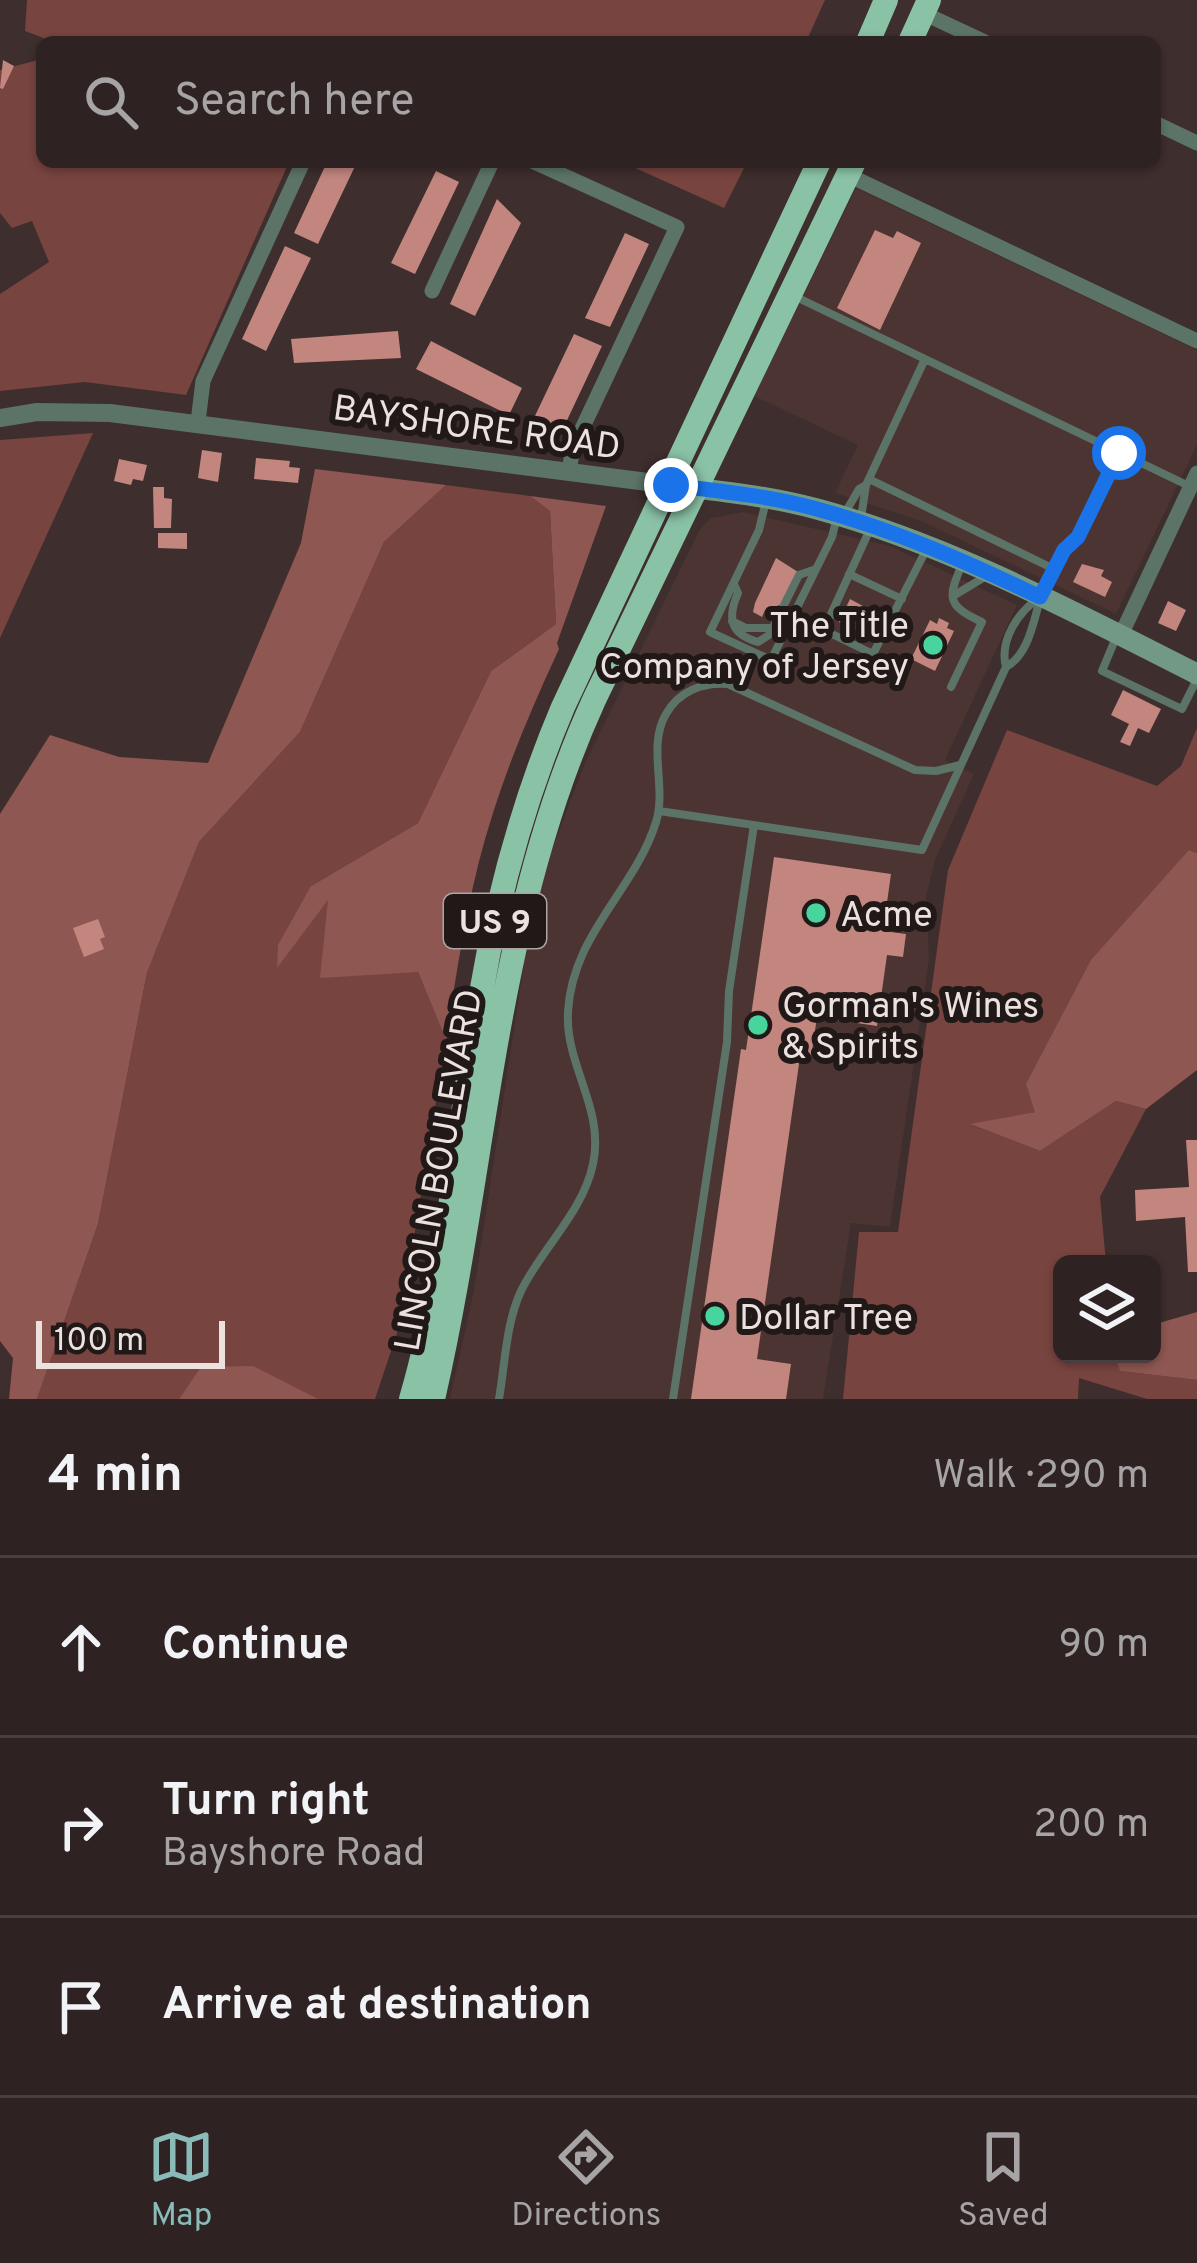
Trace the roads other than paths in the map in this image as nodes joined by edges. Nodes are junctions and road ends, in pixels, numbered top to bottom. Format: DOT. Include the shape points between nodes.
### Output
graph roads {
  1 [pos="886,0"];
  2 [pos="926,6"];
  3 [pos="871,36"];
  4 [pos="913,36"];
  5 [pos="975,36"];
  6 [pos="1161,126"];
  7 [pos="1197,143"];
  8 [pos="300,168"];
  9 [pos="488,168"];
  10 [pos="547,168"];
  11 [pos="817,168"];
  12 [pos="851,168"];
  13 [pos="432,291"];
  14 [pos="790,295"];
  15 [pos="1197,341"];
  16 [pos="924,361"];
  17 [pos="0,418"];
  18 [pos="198,422"];
  19 [pos="1119,453"];
  20 [pos="569,471"];
  21 [pos="868,482"];
  22 [pos="671,485"];
  23 [pos="698,488"];
  24 [pos="1192,492"];
  25 [pos="766,499"];
  26 [pos="853,520"];
  27 [pos="929,545"];
  28 [pos="964,561"];
  29 [pos="1054,568"];
  30 [pos="816,569"];
  31 [pos="849,574"];
  32 [pos="991,574"];
  33 [pos="734,583"];
  34 [pos="953,596"];
  35 [pos="1040,597"];
  36 [pos="902,599"];
  37 [pos="1119,634"];
  38 [pos="1006,667"];
  39 [pos="1197,676"];
  40 [pos="951,687"];
  41 [pos="960,765"];
  42 [pos="659,812"];
  43 [pos="754,824"];
  44 [pos="411,1399"];
  45 [pos="433,1399"];
  46 [pos="499,1399"];
  47 [pos="673,1399"];
  1 -- 3 [label="highway"];
  2 -- 4 [label="highway"];
  2 -- 5 [label="street"];
  6 -- 7 [label="street"];
  8 -- 18 [label="street" via="203,382"];
  9 -- 13 [label="street"];
  10 -- 20 [label="street" via="676,226"];
  11 -- 22 [label="highway, LINCOLN BOULEVARD / US 9"];
  12 -- 14 [label="highway, LINCOLN BOULEVARD / US 9"];
  12 -- 15 [label="street"];
  14 -- 16 [label="lane"];
  14 -- 23 [label="highway, LINCOLN BOULEVARD / US 9"];
  16 -- 19 [label="lane"];
  16 -- 21 [label="lane"];
  17 -- 18 [label="street, BAYSHORE ROAD" via="82,412"];
  18 -- 20 [label="street, BAYSHORE ROAD"];
  19 -- 24 [label="lane"];
  19 -- 29 [label="lane"];
  20 -- 22 [label="street, BAYSHORE ROAD"];
  21 -- 26 [label="lane"];
  21 -- 26 [label="lane"];
  21 -- 29 [label="lane"];
  22 -- 23 [label="main road, BAYSHORE ROAD"];
  22 -- 44 [label="highway, LINCOLN BOULEVARD / US 9" via="563,707 518,830 479,1000 440,1270"];
  23 -- 25 [label="main road, BAYSHORE ROAD"];
  23 -- 45 [label="highway, LINCOLN BOULEVARD / US 9" via="572,748 538,848 509,968"];
  24 -- 37 [label="street"];
  25 -- 26 [label="main road, BAYSHORE ROAD"];
  25 -- 33 [label="lane"];
  26 -- 27 [label="main road, BAYSHORE ROAD"];
  26 -- 30 [label="lane"];
  26 -- 31 [label="lane"];
  27 -- 28 [label="main road, BAYSHORE ROAD"];
  27 -- 36 [label="lane"];
  28 -- 32 [label="main road, BAYSHORE ROAD"];
  28 -- 34 [label="lane"];
  29 -- 35 [label="lane"];
  30 -- 33 [label="lane" via="800,575 766,639 754,641 730,620"];
  30 -- 33 [label="lane" via="771,660 710,632"];
  31 -- 36 [label="lane"];
  31 -- 36 [label="lane" via="827,623 836,638 873,655"];
  32 -- 34 [label="lane"];
  32 -- 35 [label="main road, BAYSHORE ROAD"];
  34 -- 40 [label="lane" via="956,609 982,622"];
  35 -- 37 [label="main road, BAYSHORE ROAD"];
  35 -- 38 [label="lane" via="1039,615"];
  35 -- 38 [label="lane" via="1022,609 1002,653"];
  37 -- 39 [label="main road, BAYSHORE ROAD"];
  37 -- 39 [label="lane" via="1102,671 1182,709"];
  38 -- 41 [label="lane"];
  41 -- 42 [label="lane" via="915,770 741,688 704,685 680,697 661,724"];
  41 -- 43 [label="lane" via="922,850"];
  42 -- 43 [label="lane"];
  42 -- 46 [label="lane" via="573,981 569,1034 594,1111 595,1154 586,1188 518,1297"];
  43 -- 47 [label="lane"];
}
